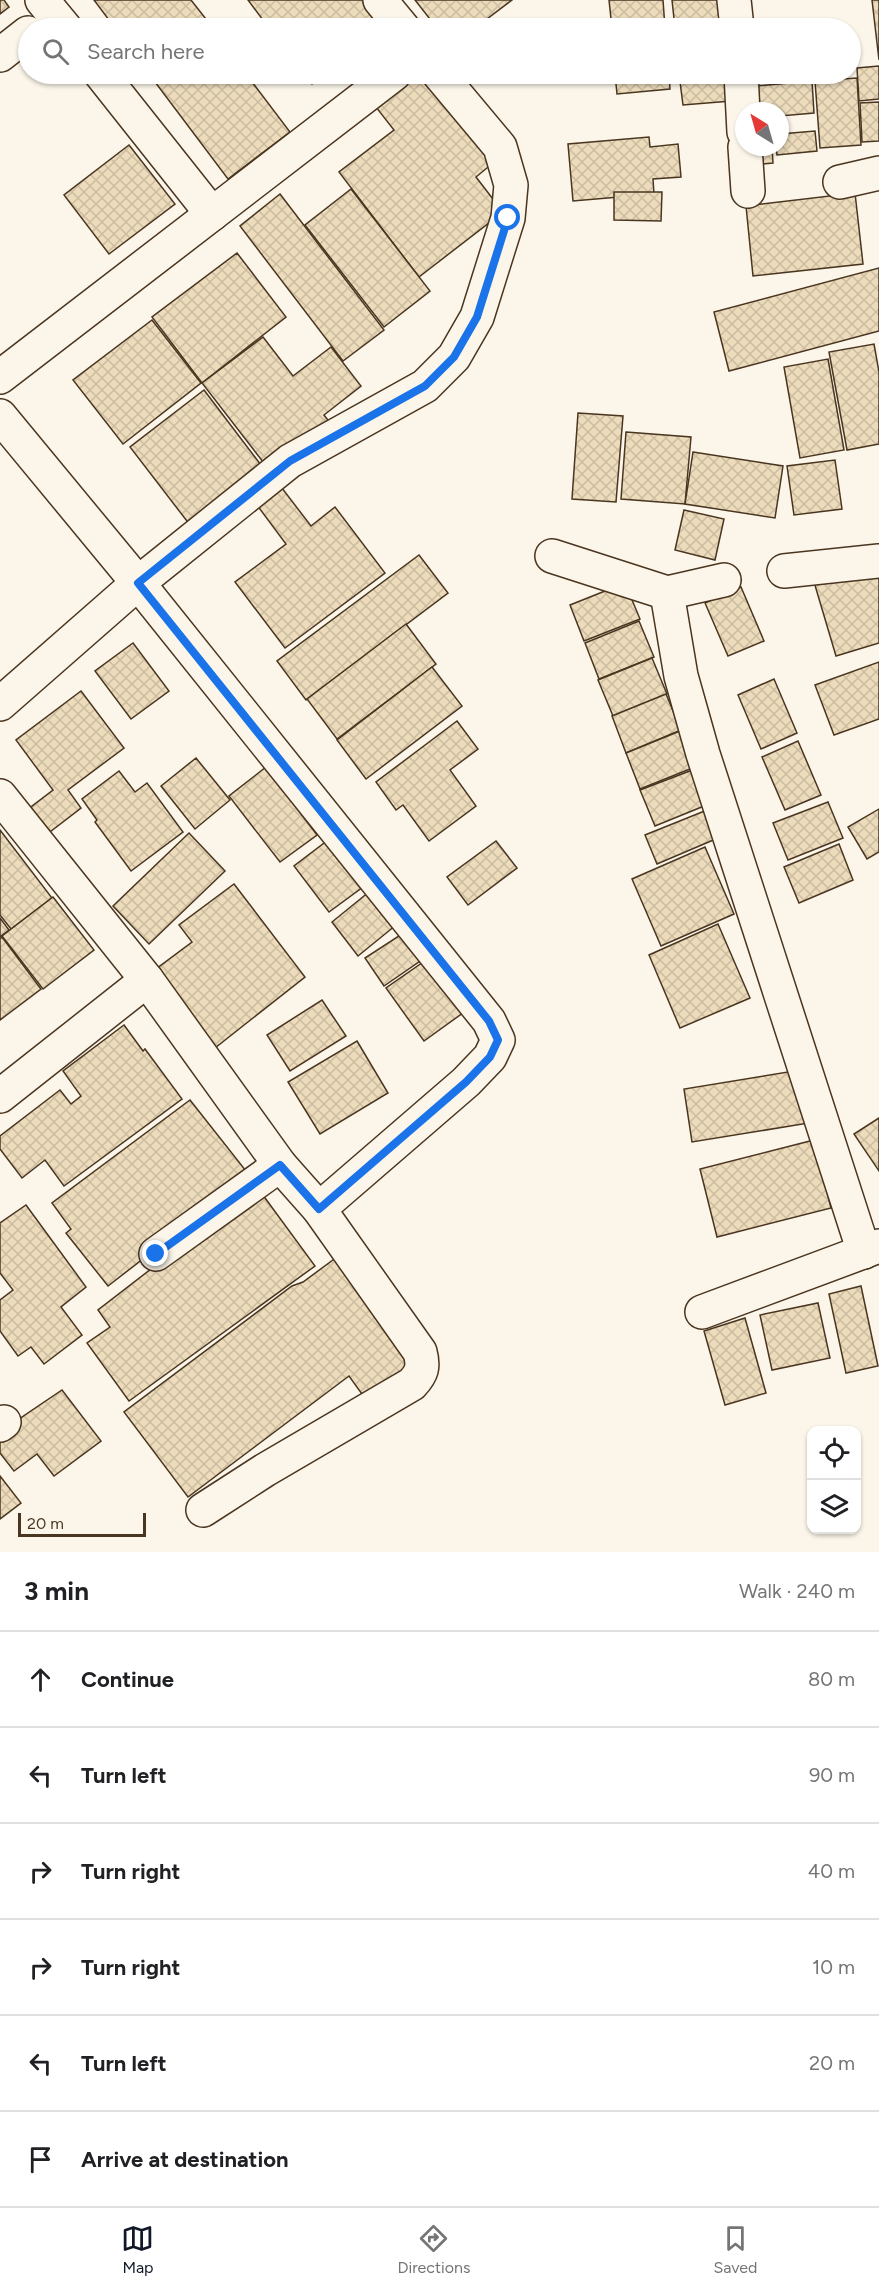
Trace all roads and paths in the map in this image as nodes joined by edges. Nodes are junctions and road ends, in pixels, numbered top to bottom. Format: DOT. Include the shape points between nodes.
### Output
graph roads {
  1 [pos="380,0"];
  2 [pos="734,0"];
  3 [pos="395,18"];
  4 [pos="737,18"];
  5 [pos="18,41"];
  6 [pos="0,55"];
  7 [pos="109,84"];
  8 [pos="381,84"];
  9 [pos="448,84"];
  10 [pos="742,84"];
  11 [pos="742,102"];
  12 [pos="746,156"];
  13 [pos="879,173"];
  14 [pos="840,182"];
  15 [pos="748,191"];
  16 [pos="212,214"];
  17 [pos="0,377"];
  18 [pos="0,416"];
  19 [pos="552,556"];
  20 [pos="879,561"];
  21 [pos="784,571"];
  22 [pos="724,580"];
  23 [pos="138,583"];
  24 [pos="667,593"];
  25 [pos="0,704"];
  26 [pos="0,796"];
  27 [pos="147,980"];
  28 [pos="0,1096"];
  29 [pos="280,1165"];
  30 [pos="319,1209"];
  31 [pos="871,1249"];
  32 [pos="156,1254"];
  33 [pos="702,1312"];
  34 [pos="203,1510"];
  1 -- 3 [label="street"];
  2 -- 4 [label="street"];
  5 -- 6 [label="street"];
  7 -- 16 [label="street"];
  8 -- 16 [label="street"];
  9 -- 23 [label="street" via="500,147 511,185 508,218 477,317 454,357 425,386 290,461"];
  10 -- 11 [label="street"];
  12 -- 15 [label="street"];
  13 -- 14 [label="street"];
  16 -- 17 [label="street"];
  18 -- 23 [label="street"];
  19 -- 24 [label="street"];
  20 -- 21 [label="street"];
  22 -- 24 [label="street"];
  23 -- 25 [label="street"];
  23 -- 30 [label="street" via="489,1021 498,1040 490,1057 466,1082"];
  24 -- 31 [label="street" via="681,676 703,754"];
  26 -- 27 [label="street"];
  27 -- 28 [label="street"];
  27 -- 29 [label="street"];
  29 -- 30 [label="street"];
  29 -- 32 [label="street"];
  30 -- 34 [label="street" via="420,1352 421,1374 412,1384"];
  31 -- 33 [label="street"];
}
